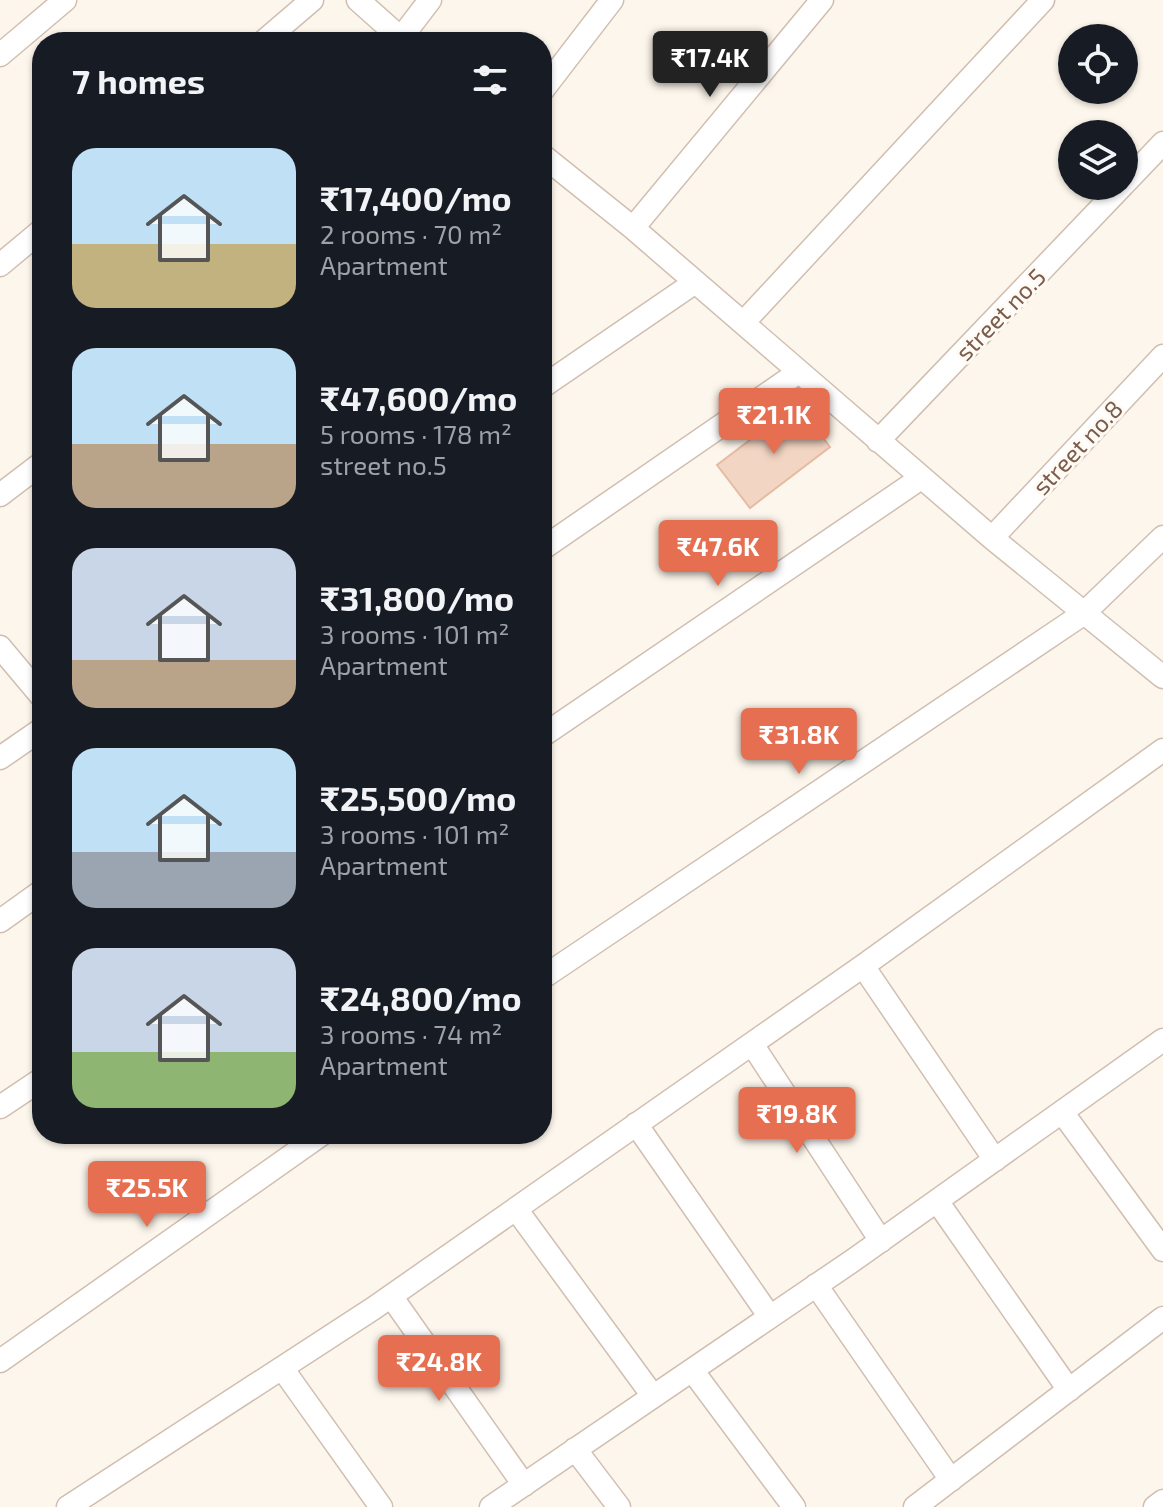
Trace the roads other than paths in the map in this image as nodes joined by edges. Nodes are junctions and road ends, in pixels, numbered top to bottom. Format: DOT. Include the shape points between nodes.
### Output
graph roads {
  1 [pos="65,0"];
  2 [pos="312,0"];
  3 [pos="358,0"];
  4 [pos="430,0"];
  5 [pos="612,0"];
  6 [pos="822,0"];
  7 [pos="1043,0"];
  8 [pos="275,32"];
  9 [pos="394,32"];
  10 [pos="408,32"];
  11 [pos="0,55"];
  12 [pos="552,78"];
  13 [pos="1163,143"];
  14 [pos="552,163"];
  15 [pos="1138,169"];
  16 [pos="1109,200"];
  17 [pos="633,228"];
  18 [pos="32,238"];
  19 [pos="0,265"];
  20 [pos="694,283"];
  21 [pos="743,323"];
  22 [pos="1163,356"];
  23 [pos="799,372"];
  24 [pos="552,380"];
  25 [pos="878,441"];
  26 [pos="32,475"];
  27 [pos="921,478"];
  28 [pos="0,495"];
  29 [pos="1163,537"];
  30 [pos="992,538"];
  31 [pos="552,542"];
  32 [pos="1083,614"];
  33 [pos="0,647"];
  34 [pos="1162,675"];
  35 [pos="32,685"];
  36 [pos="552,729"];
  37 [pos="32,736"];
  38 [pos="1163,750"];
  39 [pos="0,758"];
  40 [pos="32,898"];
  41 [pos="0,921"];
  42 [pos="863,966"];
  43 [pos="552,971"];
  44 [pos="1163,1040"];
  45 [pos="752,1044"];
  46 [pos="32,1086"];
  47 [pos="0,1107"];
  48 [pos="1062,1112"];
  49 [pos="636,1124"];
  50 [pos="308,1144"];
  51 [pos="995,1160"];
  52 [pos="937,1201"];
  53 [pos="516,1209"];
  54 [pos="881,1241"];
  55 [pos="1163,1250"];
  56 [pos="816,1285"];
  57 [pos="391,1296"];
  58 [pos="770,1317"];
  59 [pos="1163,1318"];
  60 [pos="0,1361"];
  61 [pos="282,1368"];
  62 [pos="692,1370"];
  63 [pos="1069,1390"];
  64 [pos="653,1396"];
  65 [pos="575,1449"];
  66 [pos="951,1480"];
  67 [pos="524,1485"];
  68 [pos="1163,1501"];
  69 [pos="68,1507"];
  70 [pos="381,1507"];
  71 [pos="491,1507"];
  72 [pos="619,1507"];
  73 [pos="794,1507"];
  74 [pos="915,1507"];
  75 [pos="1155,1507"];
  1 -- 11 [label="street"];
  2 -- 8 [label="street"];
  3 -- 9 [label="street"];
  4 -- 10 [label="street"];
  5 -- 12 [label="street"];
  6 -- 17 [label="street"];
  7 -- 21 [label="street"];
  13 -- 15 [label="street, street no.5"];
  14 -- 17 [label="street"];
  16 -- 25 [label="street, street no.5"];
  17 -- 20 [label="street"];
  18 -- 19 [label="street"];
  20 -- 21 [label="street"];
  20 -- 24 [label="street"];
  21 -- 23 [label="street"];
  22 -- 30 [label="street, street no.8"];
  23 -- 25 [label="street"];
  23 -- 31 [label="street"];
  25 -- 27 [label="street"];
  26 -- 28 [label="street"];
  27 -- 30 [label="street"];
  27 -- 36 [label="street"];
  29 -- 32 [label="street"];
  30 -- 32 [label="street"];
  32 -- 34 [label="street"];
  32 -- 43 [label="street"];
  33 -- 35 [label="street"];
  37 -- 39 [label="street"];
  38 -- 42 [label="street"];
  40 -- 41 [label="street"];
  42 -- 45 [label="street"];
  42 -- 51 [label="street"];
  44 -- 48 [label="street"];
  45 -- 49 [label="street"];
  45 -- 54 [label="street"];
  46 -- 47 [label="street"];
  48 -- 51 [label="street"];
  48 -- 55 [label="street"];
  49 -- 53 [label="street"];
  49 -- 58 [label="street"];
  50 -- 60 [label="street"];
  51 -- 52 [label="street"];
  52 -- 54 [label="street"];
  52 -- 63 [label="street"];
  53 -- 57 [label="street"];
  53 -- 64 [label="street"];
  54 -- 56 [label="street"];
  56 -- 58 [label="street"];
  56 -- 66 [label="street"];
  57 -- 61 [label="street"];
  57 -- 67 [label="street"];
  58 -- 62 [label="street"];
  59 -- 63 [label="street"];
  61 -- 69 [label="street"];
  61 -- 70 [label="street"];
  62 -- 64 [label="street"];
  62 -- 73 [label="street"];
  63 -- 66 [label="street"];
  64 -- 65 [label="street"];
  65 -- 67 [label="street"];
  65 -- 72 [label="street"];
  66 -- 74 [label="street"];
  67 -- 71 [label="street"];
  68 -- 75 [label="street"];
}
